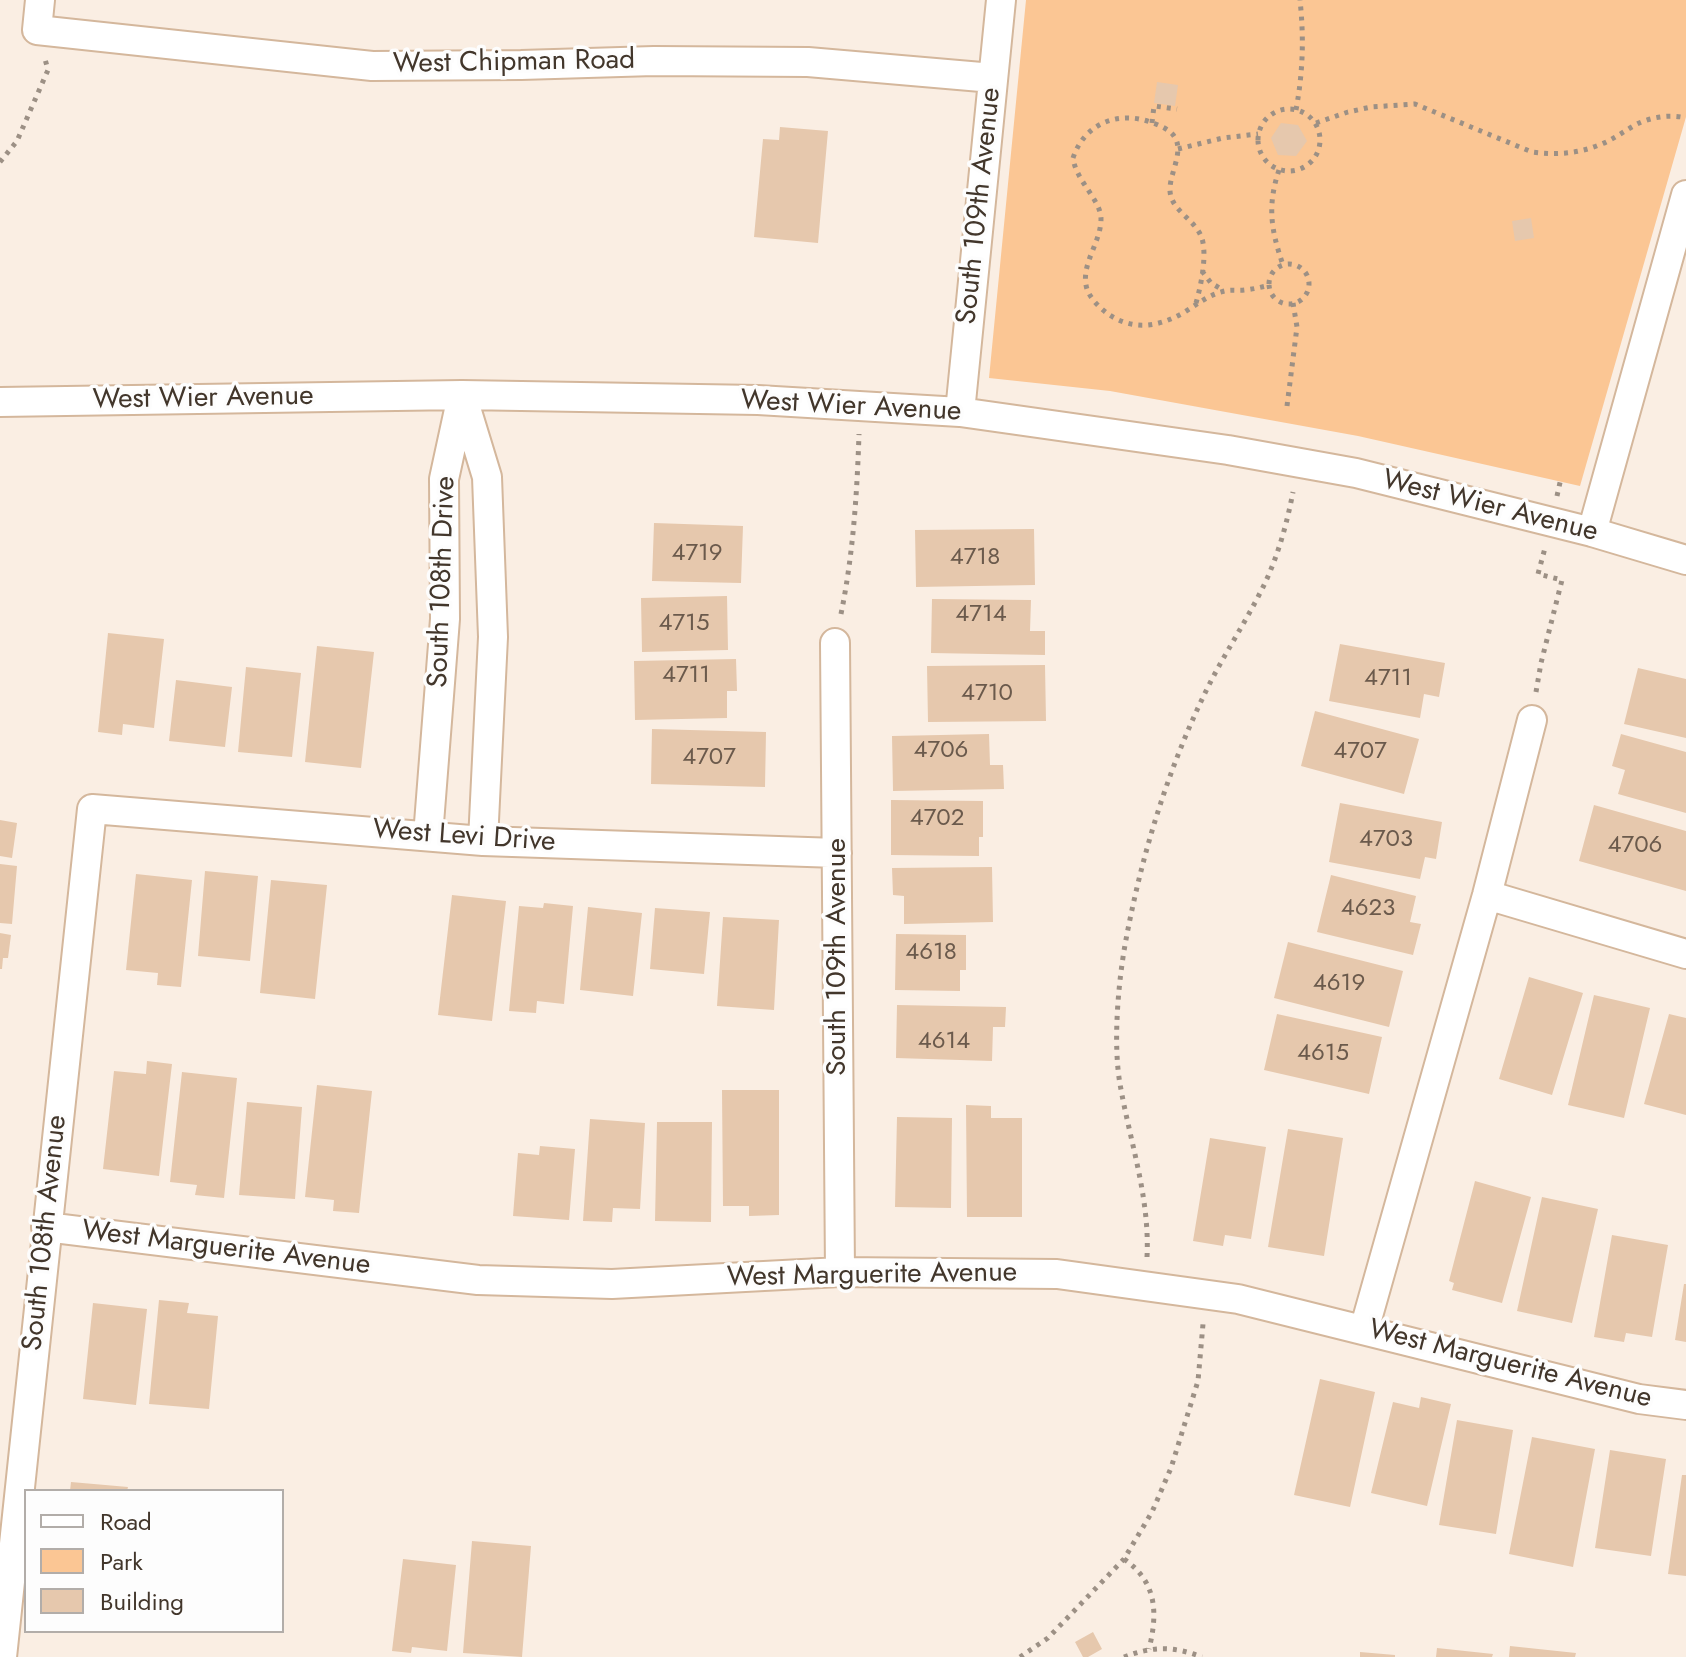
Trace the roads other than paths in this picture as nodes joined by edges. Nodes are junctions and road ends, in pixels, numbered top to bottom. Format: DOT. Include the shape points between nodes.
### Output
graph roads {
  1 [pos="40,0"];
  2 [pos="1001,0"];
  3 [pos="993,78"];
  4 [pos="1686,195"];
  5 [pos="1680,241"];
  6 [pos="462,395"];
  7 [pos="0,402"];
  8 [pos="960,412"];
  9 [pos="1592,532"];
  10 [pos="1686,560"];
  11 [pos="835,643"];
  12 [pos="1532,720"];
  13 [pos="92,809"];
  14 [pos="428,836"];
  15 [pos="483,841"];
  16 [pos="837,853"];
  17 [pos="1487,895"];
  18 [pos="1686,954"];
  19 [pos="46,1227"];
  20 [pos="840,1272"];
  21 [pos="1364,1330"];
  22 [pos="1686,1405"];
  23 [pos="2,1657"];
  1 -- 3 [label="street, West Chipman Road" via="37,30 372,66 808,62"];
  2 -- 3 [label="street, South 109th Avenue"];
  3 -- 8 [label="street, South 109th Avenue"];
  4 -- 5 [label="street"];
  5 -- 9 [label="street"];
  6 -- 7 [label="street, West Wier Avenue"];
  6 -- 8 [label="street, West Wier Avenue" via="758,400"];
  6 -- 14 [label="street, South 108th Drive" via="444,479 445,619"];
  6 -- 15 [label="street, South 108th Drive" via="487,477 493,637"];
  8 -- 9 [label="street, West Wier Avenue" via="1356,473"];
  9 -- 10 [label="street, West Wier Avenue"];
  11 -- 16 [label="street, South 109th Avenue"];
  12 -- 17 [label="street"];
  13 -- 14 [label="street, West Levi Drive"];
  13 -- 19 [label="street, South 108th Avenue"];
  14 -- 15 [label="street, West Levi Drive"];
  15 -- 16 [label="street, West Levi Drive"];
  16 -- 20 [label="street, South 109th Avenue"];
  17 -- 18 [label="street"];
  17 -- 21 [label="street"];
  19 -- 20 [label="street, West Marguerite Avenue" via="478,1280 612,1284"];
  19 -- 23 [label="street, South 108th Avenue"];
  20 -- 21 [label="street, West Marguerite Avenue" via="1057,1274 1238,1299"];
  21 -- 22 [label="street, West Marguerite Avenue" via="1639,1399"];
}
